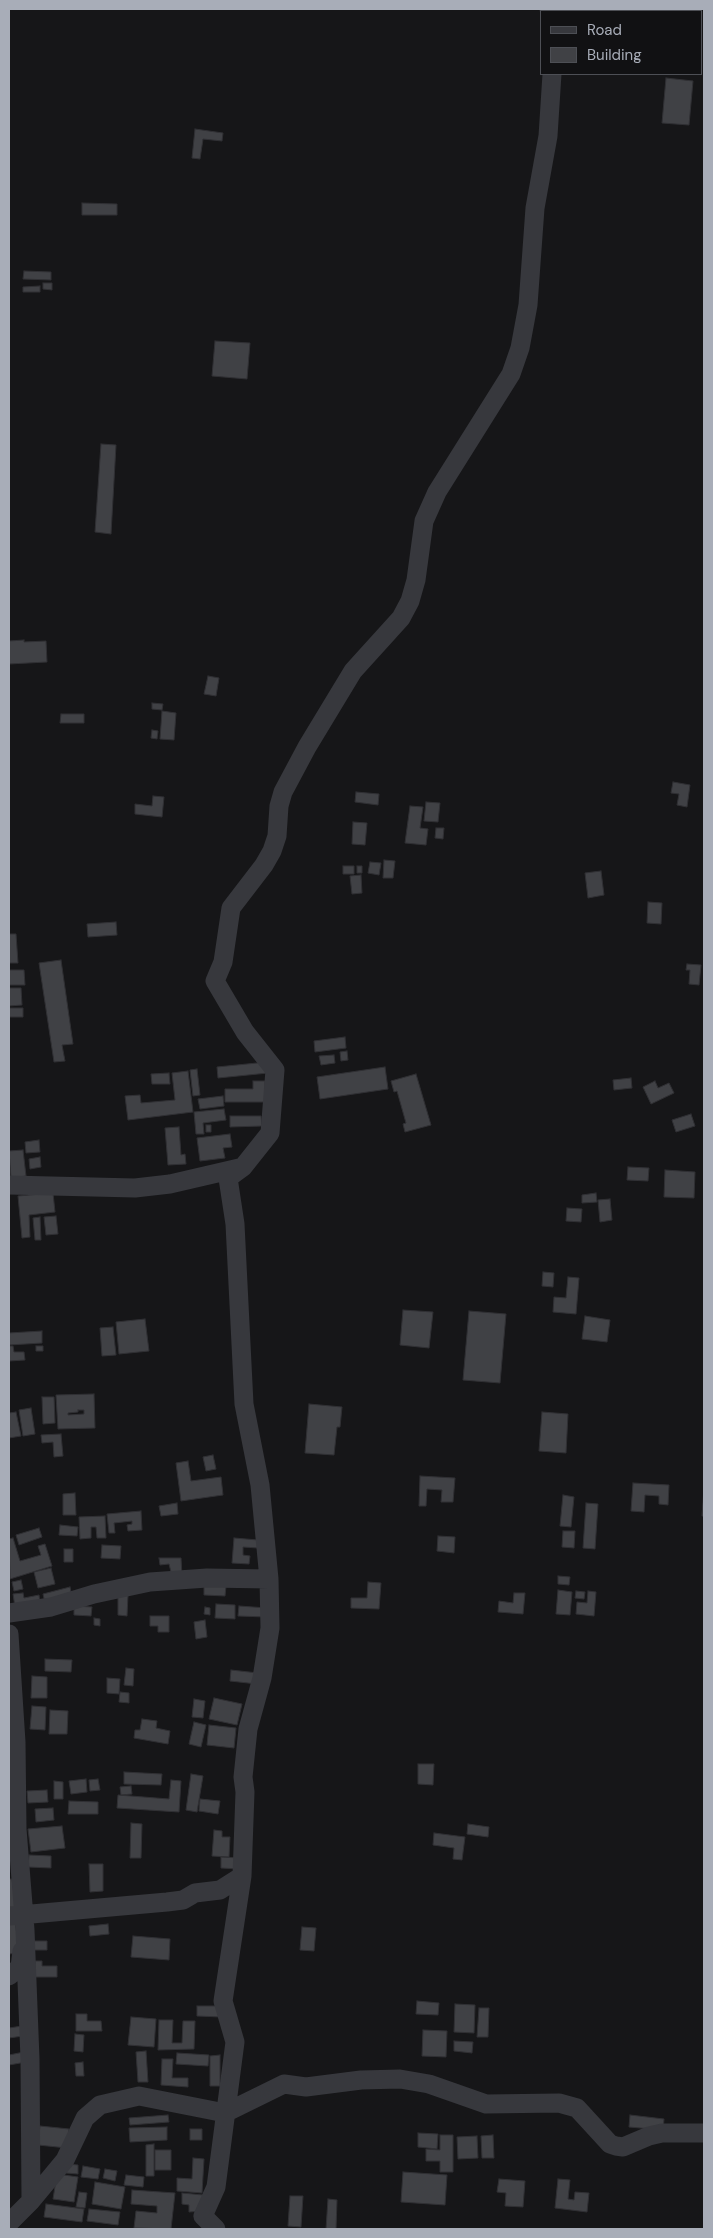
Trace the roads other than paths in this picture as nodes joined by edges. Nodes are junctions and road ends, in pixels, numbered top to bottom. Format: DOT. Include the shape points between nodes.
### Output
graph roads {
  1 [pos="552,75"];
  2 [pos="243,1167"];
  3 [pos="9,1185"];
  4 [pos="269,1579"];
  5 [pos="9,1613"];
  6 [pos="9,1634"];
  7 [pos="242,1876"];
  8 [pos="19,1920"];
  9 [pos="9,1976"];
  10 [pos="225,2113"];
  11 [pos="704,2133"];
  12 [pos="31,2201"];
  13 [pos="9,2223"];
  14 [pos="216,2229"];
  1 -- 2 [label="street" via="528,305 520,348 511,374 437,492 424,521 410,601 401,618 353,671 307,747 283,792 272,851 231,908 223,962 215,981 244,1032 276,1070 270,1133"];
  2 -- 3 [label="street" via="170,1184 135,1188"];
  2 -- 4 [label="street" via="228,1178 236,1224 244,1404 260,1485"];
  4 -- 5 [label="street" via="207,1578 150,1582 51,1607"];
  4 -- 7 [label="street" via="270,1628 262,1678 247,1735 243,1777 246,1792"];
  6 -- 8 [label="street" via="16,1742"];
  7 -- 8 [label="street" via="220,1890 195,1893 175,1901"];
  7 -- 10 [label="street" via="223,2001 235,2042"];
  8 -- 9 [label="street" via="20,1967"];
  8 -- 12 [label="street" via="30,2059"];
  10 -- 11 [label="street" via="284,2084 306,2087 400,2079 428,2084 486,2104 558,2103 576,2108 610,2144 616,2146 623,2147 662,2133"];
  10 -- 12 [label="street" via="138,2096 100,2105 85,2118 65,2160"];
  10 -- 14 [label="street" via="216,2187 202,2216"];
  12 -- 13 [label="street"];
}
